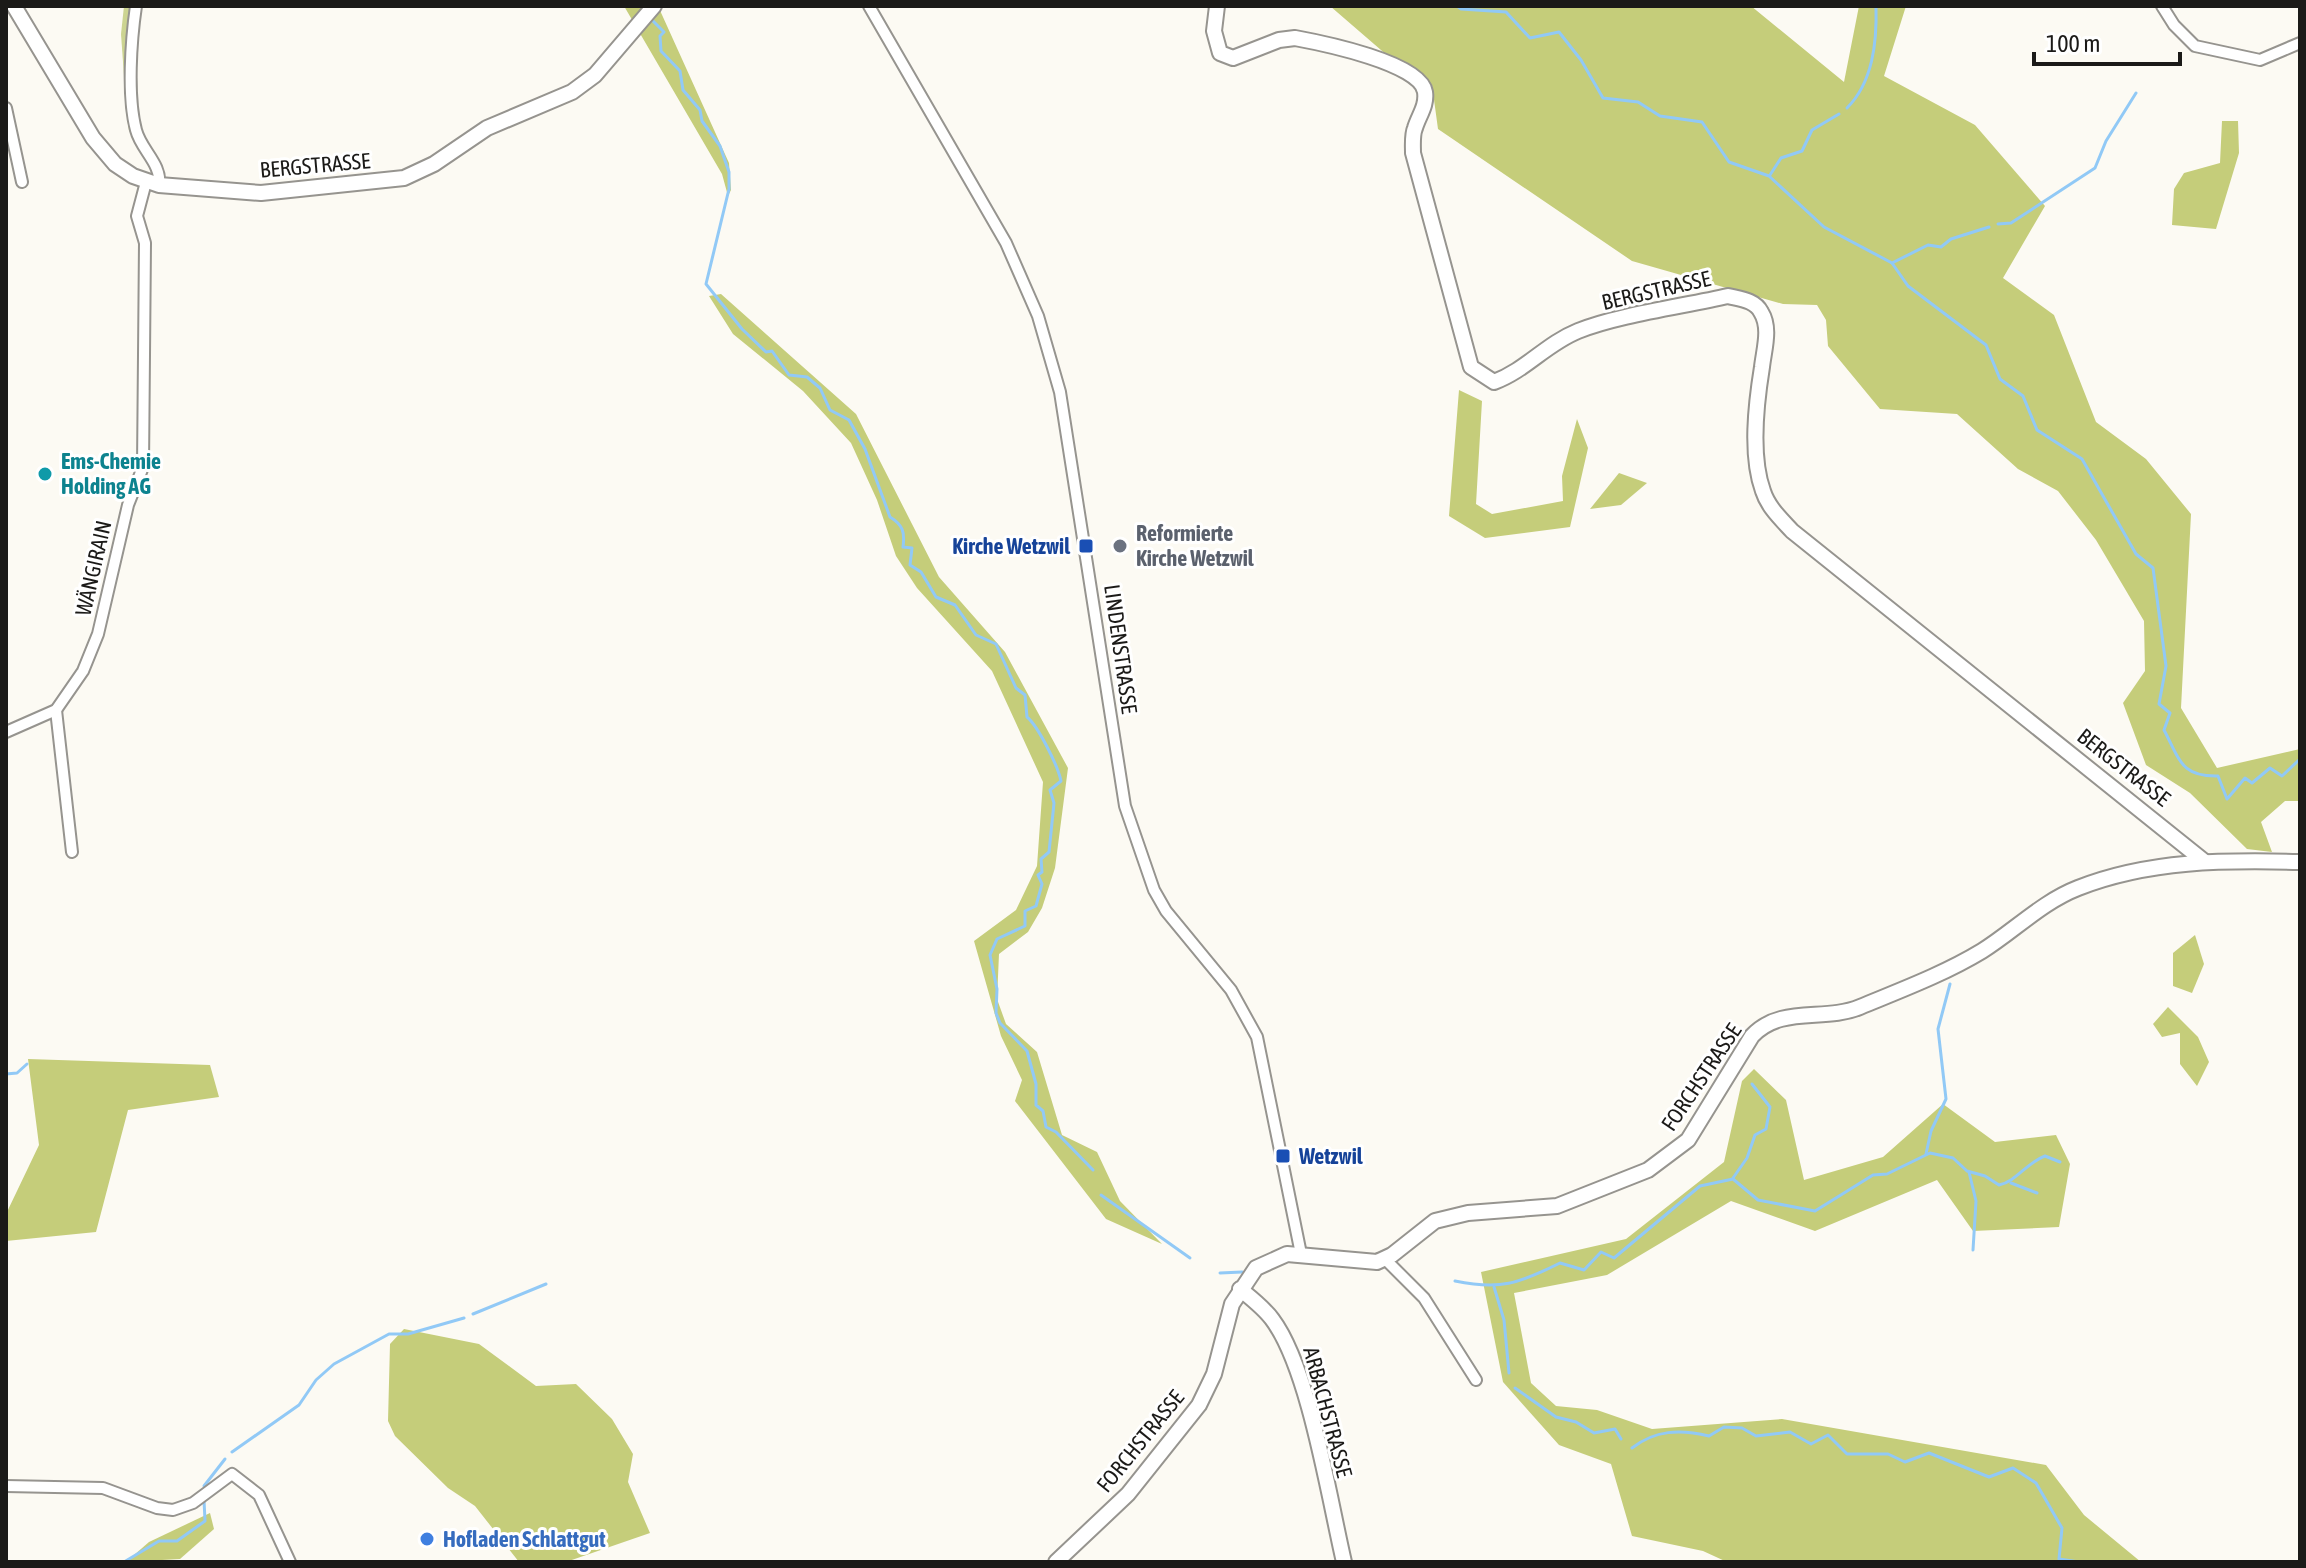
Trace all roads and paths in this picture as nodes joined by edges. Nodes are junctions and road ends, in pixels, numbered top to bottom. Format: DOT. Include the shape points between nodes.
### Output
graph roads {
  1 [pos="14,6"];
  2 [pos="136,6"];
  3 [pos="869,6"];
  4 [pos="1217,6"];
  5 [pos="2162,6"];
  6 [pos="654,7"];
  7 [pos="6,14"];
  8 [pos="2300,43"];
  9 [pos="6,108"];
  10 [pos="22,182"];
  11 [pos="152,184"];
  12 [pos="56,710"];
  13 [pos="6,732"];
  14 [pos="72,852"];
  15 [pos="2205,862"];
  16 [pos="2300,862"];
  17 [pos="1301,1254"];
  18 [pos="1385,1259"];
  19 [pos="1240,1289"];
  20 [pos="1476,1380"];
  21 [pos="6,1486"];
  22 [pos="290,1562"];
  23 [pos="1056,1562"];
  24 [pos="1344,1562"];
  1 -- 7 [label="street"];
  1 -- 11 [label="street, BERGSTRASSE" via="93,138 115,164"];
  2 -- 11 [label="street" via="135,128 157,166"];
  3 -- 17 [label="street, LINDENSTRASSE" via="1006,243 1038,316 1060,392 1125,806 1166,911 1231,990 1257,1037"];
  4 -- 15 [label="street, BERGSTRASSE" via="1214,31 1220,53 1233,58 1295,38 1389,64 1416,77 1425,88 1413,153 1471,367 1481,376 1494,382 1517,373 1549,346 1580,330 1728,296 1749,301 1761,312 1767,338 1757,453 1762,491 1773,509 1792,531"];
  5 -- 8 [label="street" via="2195,46 2260,60"];
  6 -- 11 [label="street, BERGSTRASSE" via="595,75 572,92 487,128 404,178 261,193"];
  9 -- 10 [label="street"];
  11 -- 12 [label="street, WÄNGIRAIN" via="137,216 145,243 143,467 128,505 98,634 83,671"];
  12 -- 13 [label="street"];
  12 -- 14 [label="street"];
  15 -- 16 [label="street, FORCHSTRASSE"];
  15 -- 18 [label="street, FORCHSTRASSE" via="2154,868 2077,888 1979,953 1910,986 1844,1013 1770,1021 1752,1036 1688,1140 1663,1162 1557,1206 1435,1221"];
  17 -- 18 [label="street, FORCHSTRASSE" via="1368,1262"];
  17 -- 19 [label="street, FORCHSTRASSE" via="1261,1264"];
  18 -- 20 [label="street" via="1426,1301"];
  19 -- 23 [label="street, FORCHSTRASSE" via="1199,1405 1128,1494"];
  19 -- 24 [label="street, ARBACHSTRASSE" via="1272,1317 1288,1346"];
  21 -- 22 [label="street" via="103,1488 173,1510 193,1503 232,1474 259,1495"];
}
